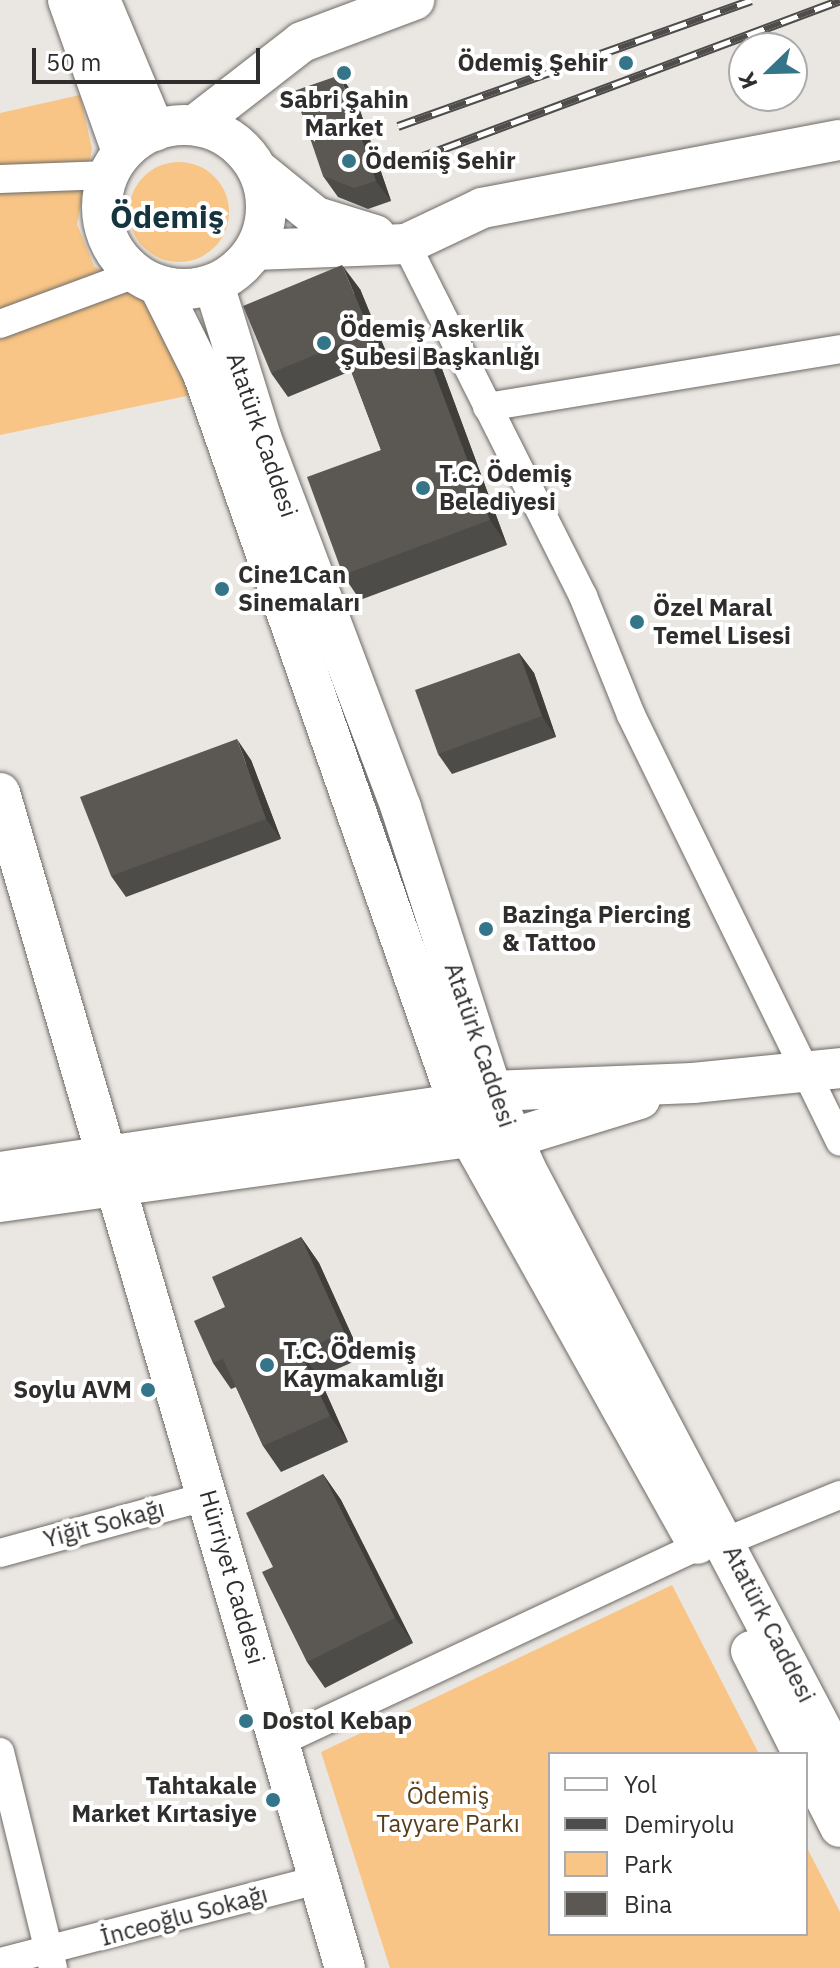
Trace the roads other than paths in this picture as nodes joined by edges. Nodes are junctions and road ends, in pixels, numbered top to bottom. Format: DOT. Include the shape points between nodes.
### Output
graph roads {
  1 [pos="68,0"];
  2 [pos="100,0"];
  3 [pos="414,0"];
  4 [pos="195,125"];
  5 [pos="155,131"];
  6 [pos="840,140"];
  7 [pos="115,163"];
  8 [pos="258,170"];
  9 [pos="0,179"];
  10 [pos="406,244"];
  11 [pos="255,250"];
  12 [pos="147,280"];
  13 [pos="214,285"];
  14 [pos="0,324"];
  15 [pos="840,349"];
  16 [pos="487,407"];
  17 [pos="0,793"];
  18 [pos="821,1070"];
  19 [pos="693,1083"];
  20 [pos="474,1110"];
  21 [pos="513,1138"];
  22 [pos="840,1142"];
  23 [pos="0,1172"];
  24 [pos="114,1173"];
  25 [pos="0,1202"];
  26 [pos="840,1495"];
  27 [pos="208,1496"];
  28 [pos="713,1544"];
  29 [pos="0,1553"];
  30 [pos="280,1742"];
  31 [pos="0,1752"];
  32 [pos="802,1752"];
  33 [pos="808,1764"];
  34 [pos="840,1764"];
  35 [pos="840,1827"];
  36 [pos="321,1879"];
  37 [pos="50,1960"];
  38 [pos="0,1962"];
  39 [pos="345,1968"];
  1 -- 7 [label="main road"];
  2 -- 5 [label="main road"];
  3 -- 4 [label="main road" via="302,42"];
  4 -- 5 [label="main road"];
  4 -- 8 [label="main road" via="221,132"];
  5 -- 7 [label="main road"];
  6 -- 10 [label="main road" via="482,208"];
  7 -- 9 [label="street"];
  7 -- 12 [label="main road" via="104,228"];
  8 -- 10 [label="main road" via="316,217"];
  8 -- 11 [label="main road" via="267,196"];
  10 -- 11 [label="main road"];
  10 -- 16 [label="street"];
  11 -- 13 [label="main road"];
  12 -- 13 [label="main road"];
  12 -- 14 [label="street"];
  12 -- 20 [label="main road, Atatürk Caddesi" via="203,374"];
  13 -- 20 [label="main road, Atatürk Caddesi" via="261,437 401,808"];
  15 -- 16 [label="street"];
  16 -- 18 [label="street" via="583,596 631,715"];
  17 -- 24 [label="main road, Hürriyet Caddesi"];
  18 -- 19 [label="main road"];
  18 -- 22 [label="street"];
  19 -- 20 [label="main road"];
  19 -- 21 [label="main road"];
  20 -- 21 [label="main road, Atatürk Caddesi"];
  20 -- 24 [label="main road"];
  20 -- 28 [label="main road, Atatürk Caddesi"];
  21 -- 28 [label="main road, Atatürk Caddesi"];
  23 -- 24 [label="main road"];
  24 -- 25 [label="main road"];
  24 -- 27 [label="main road, Hürriyet Caddesi"];
  26 -- 28 [label="street"];
  27 -- 29 [label="street, Yiğit Sokağı"];
  27 -- 30 [label="main road, Hürriyet Caddesi"];
  28 -- 30 [label="street"];
  28 -- 32 [label="main road, Atatürk Caddesi"];
  28 -- 34 [label="main road, Atatürk Caddesi"];
  30 -- 36 [label="main road, Hürriyet Caddesi"];
  31 -- 37 [label="street"];
  33 -- 35 [label="main road"];
  36 -- 37 [label="street, İnceoğlu Sokağı"];
  36 -- 39 [label="main road, Hürriyet Caddesi"];
  37 -- 38 [label="street, İnceoğlu Sokağı"];
}
